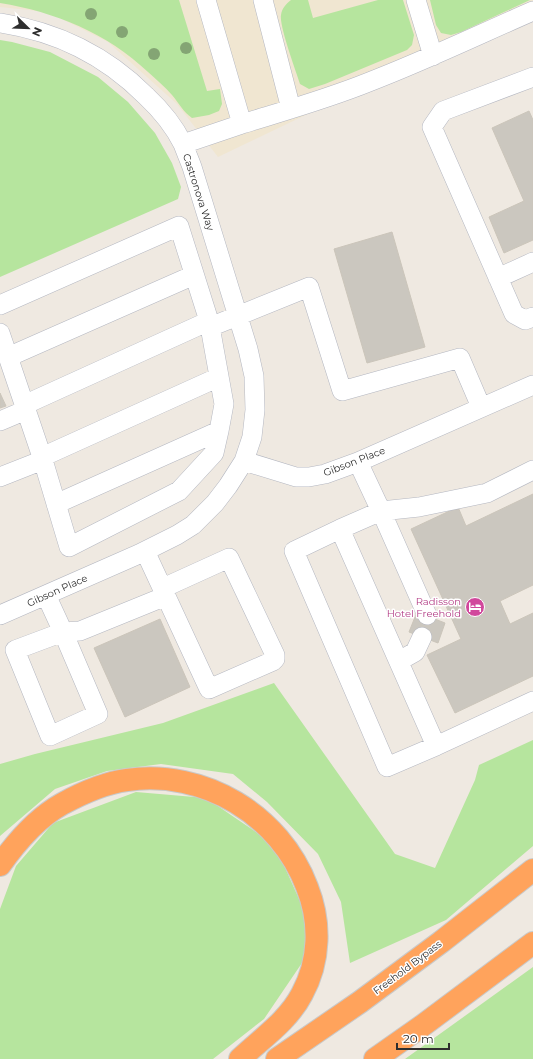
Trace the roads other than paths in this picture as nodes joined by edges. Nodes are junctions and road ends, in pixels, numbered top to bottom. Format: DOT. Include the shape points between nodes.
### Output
graph roads {
  1 [pos="206,0"];
  2 [pos="263,0"];
  3 [pos="416,0"];
  4 [pos="533,11"];
  5 [pos="0,23"];
  6 [pos="433,56"];
  7 [pos="533,77"];
  8 [pos="291,109"];
  9 [pos="242,124"];
  10 [pos="183,144"];
  11 [pos="533,262"];
  12 [pos="194,275"];
  13 [pos="498,278"];
  14 [pos="0,305"];
  15 [pos="237,316"];
  16 [pos="533,317"];
  17 [pos="209,324"];
  18 [pos="0,333"];
  19 [pos="8,357"];
  20 [pos="219,377"];
  21 [pos="533,384"];
  22 [pos="25,407"];
  23 [pos="481,407"];
  24 [pos="0,421"];
  25 [pos="219,431"];
  26 [pos="42,459"];
  27 [pos="244,461"];
  28 [pos="358,462"];
  29 [pos="533,470"];
  30 [pos="0,477"];
  31 [pos="56,504"];
  32 [pos="381,511"];
  33 [pos="340,529"];
  34 [pos="145,551"];
  35 [pos="164,592"];
  36 [pos="46,595"];
  37 [pos="0,615"];
  38 [pos="427,615"];
  39 [pos="64,632"];
  40 [pos="422,637"];
  41 [pos="399,661"];
  42 [pos="533,701"];
  43 [pos="436,746"];
  44 [pos="0,864"];
  45 [pos="533,870"];
  46 [pos="533,942"];
  47 [pos="240,1059"];
  48 [pos="277,1059"];
  49 [pos="375,1059"];
  1 -- 9 [label="street"];
  2 -- 8 [label="street"];
  3 -- 6 [label="street"];
  4 -- 6 [label="street"];
  5 -- 10 [label="street, Castronova Way" via="42,32 89,51 134,84 168,120"];
  6 -- 8 [label="street" via="368,83"];
  7 -- 13 [label="street" via="443,112 432,127"];
  8 -- 9 [label="street"];
  9 -- 10 [label="street"];
  10 -- 15 [label="street, Castronova Way"];
  11 -- 13 [label="street"];
  12 -- 14 [label="street" via="179,226"];
  12 -- 17 [label="street"];
  12 -- 19 [label="street"];
  13 -- 16 [label="street" via="514,314 525,320"];
  15 -- 17 [label="street"];
  15 -- 23 [label="street" via="309,288 342,391 460,358"];
  15 -- 27 [label="street, Castronova Way" via="254,376 255,410 252,437"];
  17 -- 20 [label="street"];
  17 -- 22 [label="street"];
  18 -- 19 [label="street"];
  19 -- 22 [label="street"];
  20 -- 25 [label="street" via="224,404"];
  20 -- 26 [label="street"];
  21 -- 23 [label="street, Gibson Place"];
  22 -- 24 [label="street"];
  22 -- 26 [label="street"];
  23 -- 28 [label="street, Gibson Place"];
  25 -- 31 [label="street"];
  25 -- 31 [label="street" via="214,454 179,491 69,547"];
  26 -- 30 [label="street"];
  26 -- 31 [label="street"];
  27 -- 28 [label="street, Gibson Place" via="296,477 325,474"];
  27 -- 34 [label="street, Gibson Place" via="228,486 193,525"];
  28 -- 32 [label="street"];
  29 -- 32 [label="street" via="487,493 419,507"];
  32 -- 33 [label="street"];
  32 -- 38 [label="street"];
  33 -- 41 [label="street"];
  33 -- 43 [label="street" via="294,551 387,767"];
  34 -- 35 [label="street"];
  34 -- 36 [label="street, Gibson Place"];
  35 -- 35 [label="street" via="209,688 275,659 230,558"];
  35 -- 39 [label="street" via="80,631"];
  36 -- 37 [label="street, Gibson Place"];
  36 -- 39 [label="street"];
  39 -- 39 [label="street" via="98,714 50,736 16,650"];
  40 -- 41 [label="street" via="415,652"];
  41 -- 43 [label="street"];
  42 -- 43 [label="street"];
  44 -- 47 [label="highway" via="27,831 61,804 83,793 127,780 152,778 201,786 228,798 260,819 287,848 302,872 312,898 316,920 316,954 310,978 291,1011"];
  45 -- 48 [label="highway, Freehold Bypass" via="372,993"];
  46 -- 49 [label="highway"];
}
